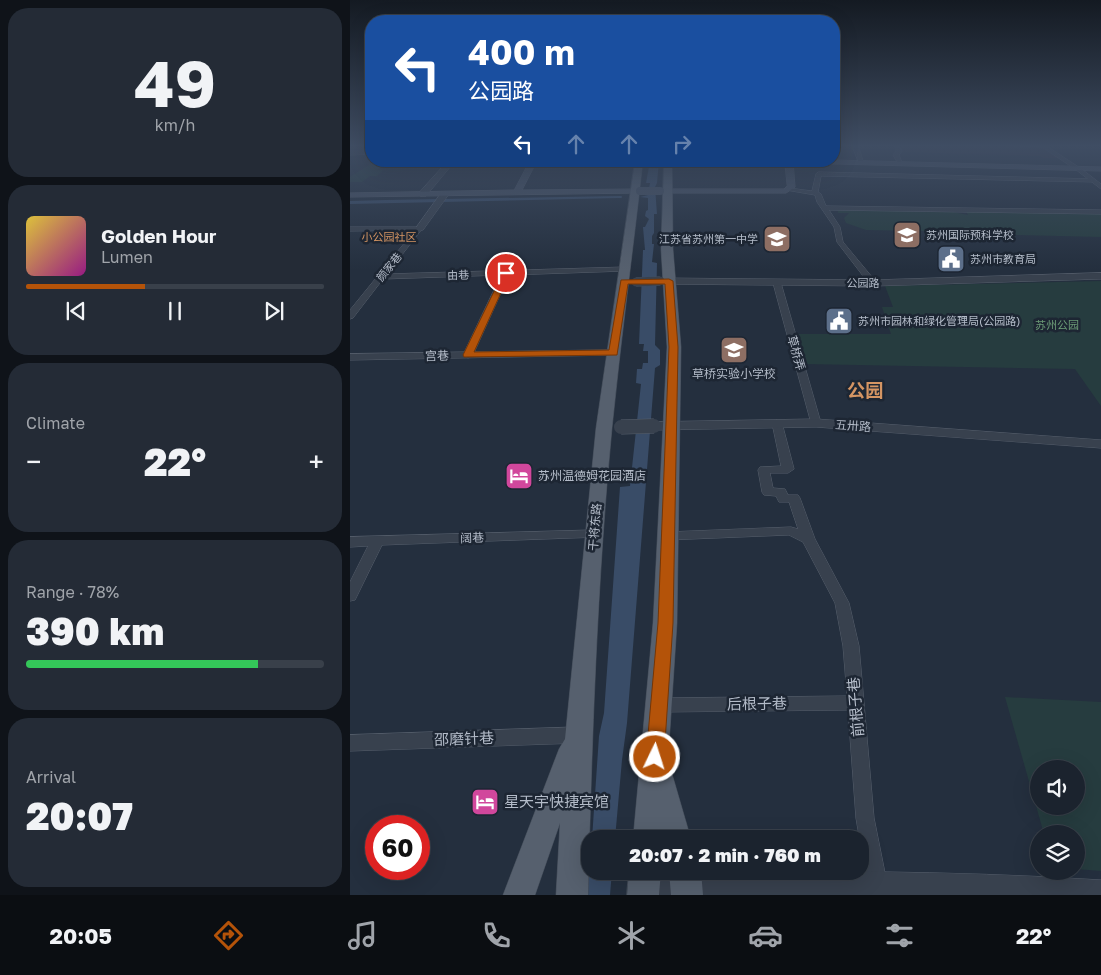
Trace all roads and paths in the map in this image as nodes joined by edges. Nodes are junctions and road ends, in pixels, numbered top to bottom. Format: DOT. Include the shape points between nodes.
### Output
graph roads {
  1 [pos="429,187"];
  2 [pos="520,187"];
  3 [pos="636,187"];
  4 [pos="664,187"];
  5 [pos="789,187"];
  6 [pos="816,187"];
  7 [pos="789,190"];
  8 [pos="663,191"];
  9 [pos="517,193"];
  10 [pos="815,193"];
  11 [pos="423,194"];
  12 [pos="635,194"];
  13 [pos="350,195"];
  14 [pos="442,199"];
  15 [pos="824,208"];
  16 [pos="1101,212"];
  17 [pos="420,228"];
  18 [pos="350,229"];
  19 [pos="506,273"];
  20 [pos="1101,276"];
  21 [pos="381,277"];
  22 [pos="628,277"];
  23 [pos="664,281"];
  24 [pos="777,282"];
  25 [pos="873,283"];
  26 [pos="350,316"];
  27 [pos="614,353"];
  28 [pos="468,355"];
  29 [pos="350,357"];
  30 [pos="777,423"];
  31 [pos="816,423"];
  32 [pos="662,426"];
  33 [pos="612,427"];
  34 [pos="1101,444"];
  35 [pos="594,534"];
  36 [pos="667,536"];
  37 [pos="808,539"];
  38 [pos="350,542"];
  39 [pos="377,542"];
  40 [pos="350,596"];
  41 [pos="856,703"];
  42 [pos="659,705"];
  43 [pos="579,735"];
  44 [pos="350,743"];
  45 [pos="655,757"];
  46 [pos="649,830"];
  47 [pos="674,830"];
  48 [pos="686,882"];
  49 [pos="644,883"];
  50 [pos="877,884"];
  51 [pos="1101,893"];
  52 [pos="518,895"];
  53 [pos="572,895"];
  1 -- 11 [label="street"];
  2 -- 9 [label="main road"];
  3 -- 12 [label="main road, 干将东路"];
  4 -- 8 [label="main road"];
  5 -- 7 [label="main road"];
  6 -- 10 [label="street"];
  7 -- 8 [label="main road"];
  7 -- 10 [label="street"];
  8 -- 12 [label="main road, bridge"];
  8 -- 23 [label="main road"];
  9 -- 12 [label="main road"];
  9 -- 14 [label="main road"];
  10 -- 15 [label="street"];
  11 -- 13 [label="main road"];
  11 -- 14 [label="main road"];
  12 -- 22 [label="main road, 干将东路"];
  14 -- 17 [label="street, 颜家巷"];
  15 -- 16 [label="street"];
  15 -- 25 [label="street" via="838,227 840,242"];
  17 -- 18 [label="street"];
  17 -- 21 [label="street, 颜家巷"];
  19 -- 21 [label="street, 由巷"];
  19 -- 22 [label="street, 由巷"];
  19 -- 28 [label="street"];
  20 -- 25 [label="street, 公园路"];
  21 -- 26 [label="street, 颜家巷"];
  22 -- 23 [label="street, 公园路, bridge"];
  22 -- 27 [label="main road, 干将东路"];
  23 -- 24 [label="street, 公园路"];
  23 -- 32 [label="main road" via="674,347"];
  24 -- 25 [label="street, 公园路"];
  24 -- 31 [label="street, 草桥弄"];
  27 -- 28 [label="street, 宫巷"];
  27 -- 33 [label="main road, 干将东路"];
  28 -- 29 [label="street, 宫巷"];
  30 -- 31 [label="street, 五卅路"];
  30 -- 32 [label="street, 五卅路"];
  30 -- 37 [label="street, 前根子巷" via="788,469 764,470 768,492 782,492 783,499 794,498"];
  31 -- 34 [label="street, 五卅路"];
  32 -- 33 [label="street, 五卅路, bridge"];
  32 -- 36 [label="main road"];
  33 -- 35 [label="main road, 干将东路"];
  35 -- 39 [label="street, 阔巷"];
  35 -- 43 [label="main road, 干将东路"];
  36 -- 37 [label="street" via="791,532"];
  36 -- 42 [label="main road"];
  37 -- 41 [label="street, 前根子巷" via="842,603 851,646"];
  38 -- 39 [label="street, 阔巷"];
  39 -- 40 [label="street"];
  41 -- 42 [label="street, 后根子巷"];
  41 -- 50 [label="street, 前根子巷" via="865,818"];
  42 -- 45 [label="main road"];
  43 -- 44 [label="street, 邵磨针巷"];
  43 -- 52 [label="main road"];
  43 -- 53 [label="main road, 干将东路"];
  45 -- 46 [label="main road"];
  45 -- 47 [label="main road"];
  48 -- 49 [label="street"];
  48 -- 50 [label="street"];
  50 -- 51 [label="street" via="1007,886"];
}
